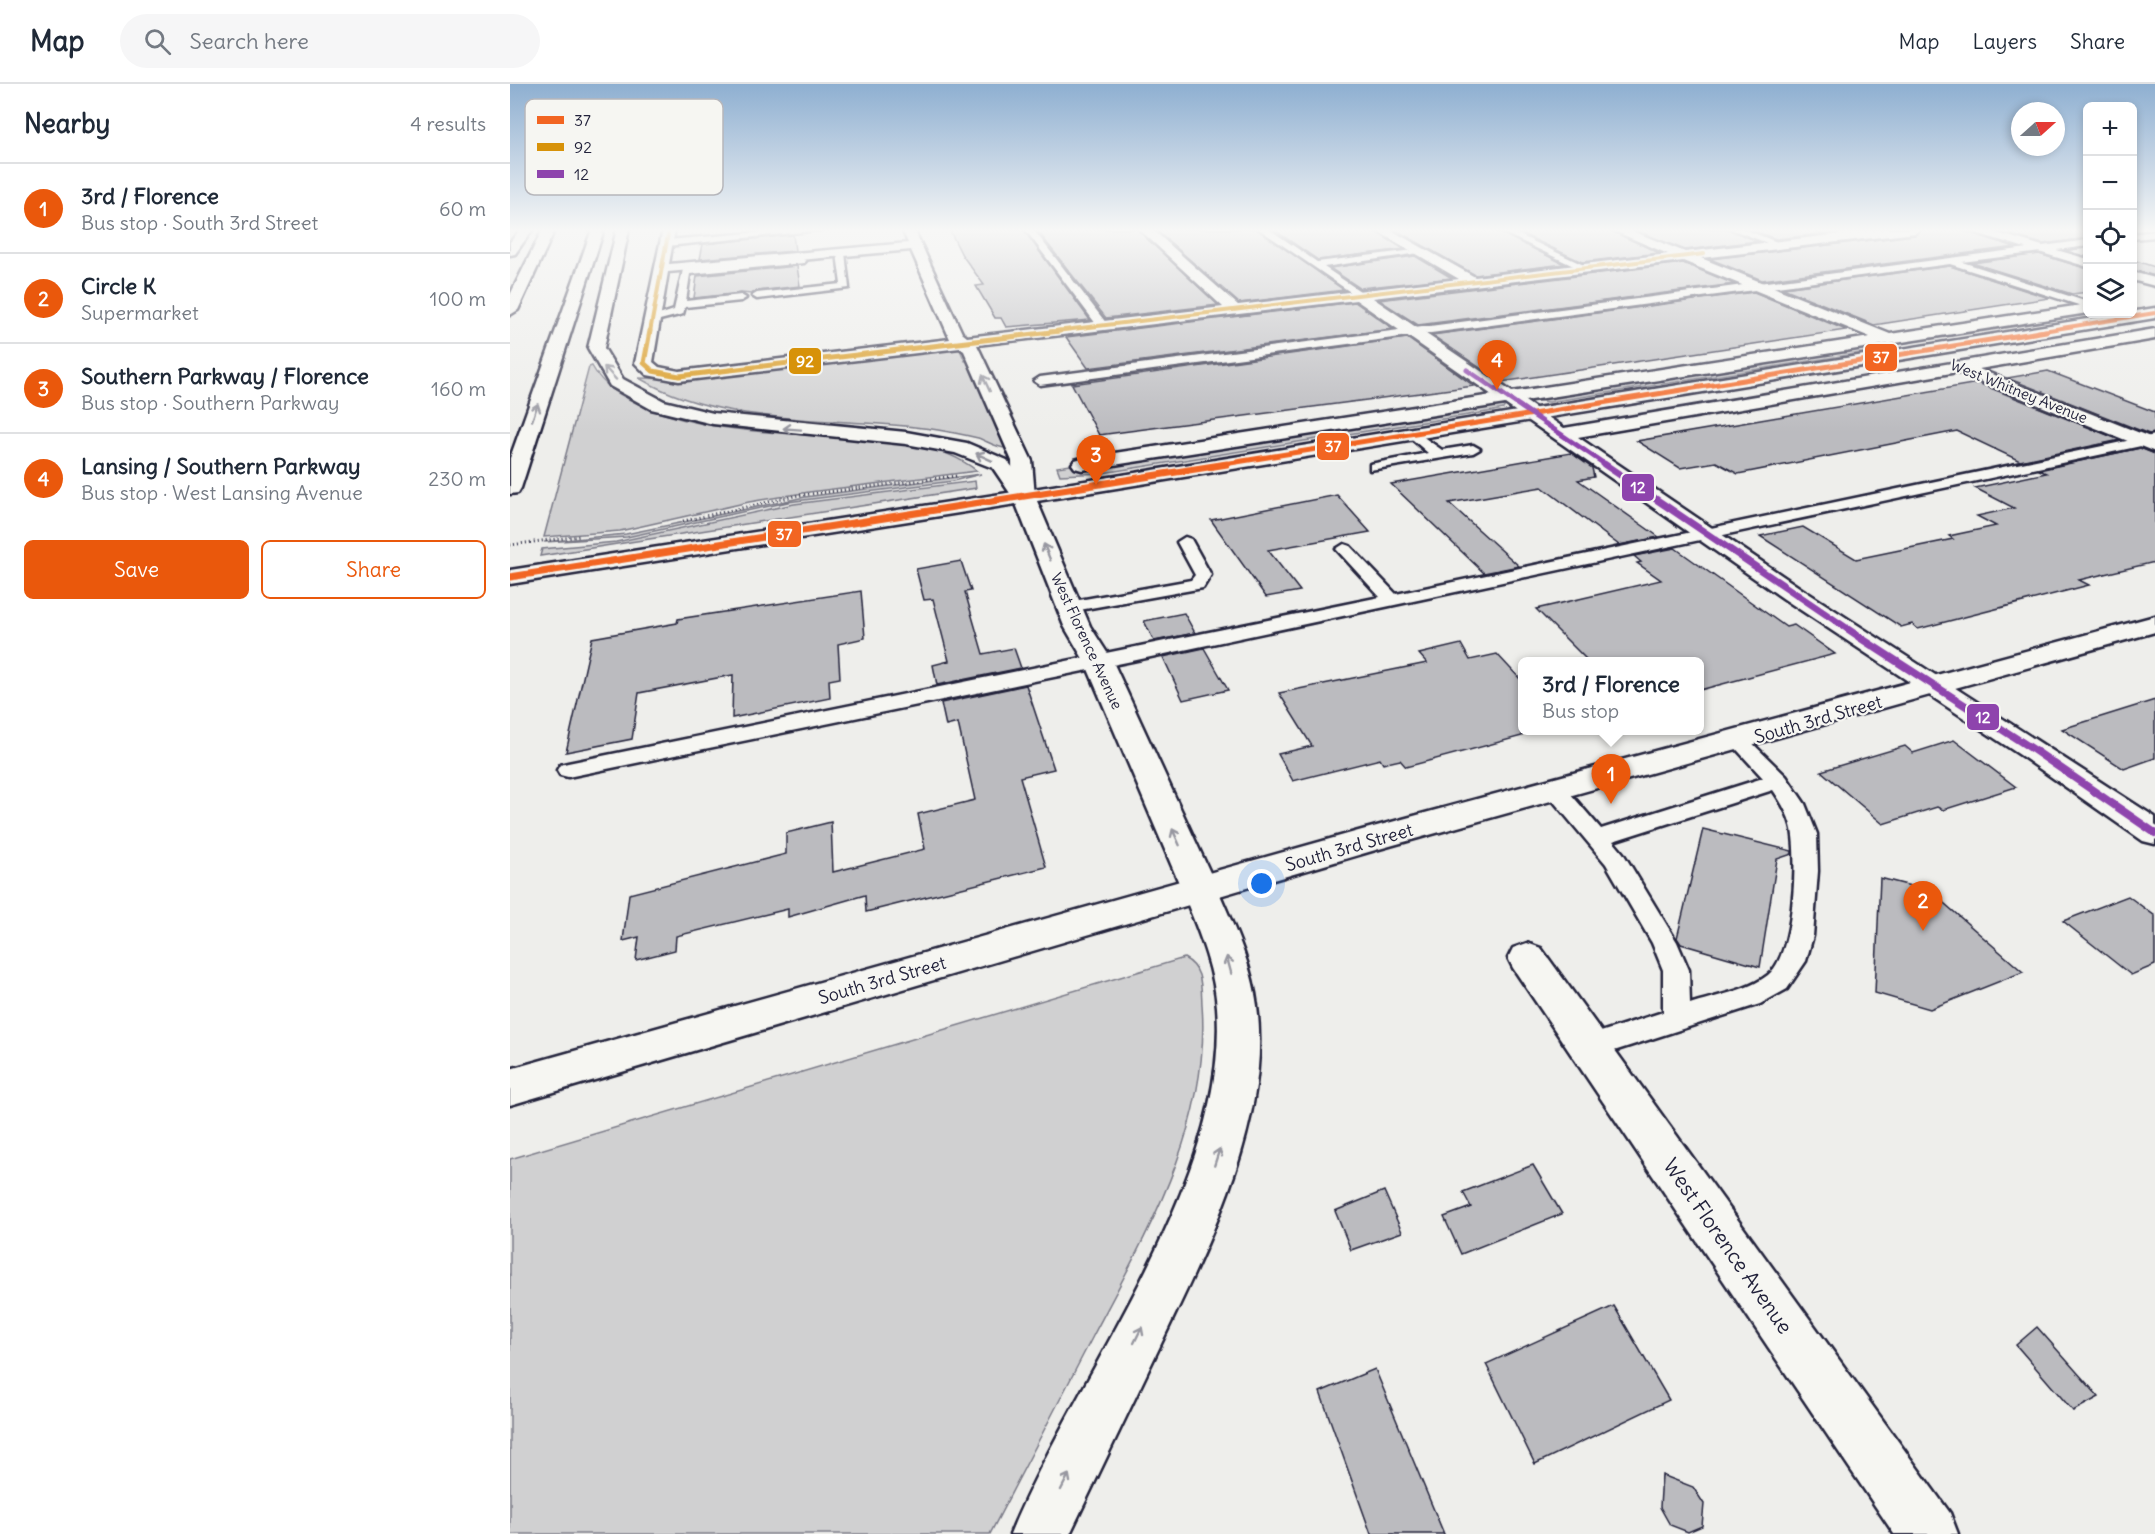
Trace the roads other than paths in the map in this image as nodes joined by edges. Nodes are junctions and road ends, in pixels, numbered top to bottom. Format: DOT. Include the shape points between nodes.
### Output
graph roads {
  1 [pos="575,297"];
  2 [pos="608,297"];
  3 [pos="656,297"];
  4 [pos="683,297"];
  5 [pos="938,297"];
  6 [pos="1081,297"];
  7 [pos="1220,297"];
  8 [pos="1345,297"];
  9 [pos="1361,297"];
  10 [pos="1675,297"];
  11 [pos="1783,297"];
  12 [pos="2056,297"];
  13 [pos="741,298"];
  14 [pos="2155,298"];
  15 [pos="2137,300"];
  16 [pos="682,304"];
  17 [pos="2083,305"];
  18 [pos="2083,308"];
  19 [pos="1235,310"];
  20 [pos="2155,313"];
  21 [pos="652,319"];
  22 [pos="1103,326"];
  23 [pos="1411,331"];
  24 [pos="2155,334"];
  25 [pos="1888,339"];
  26 [pos="963,341"];
  27 [pos="1920,351"];
  28 [pos="1961,367"];
  29 [pos="1040,381"];
  30 [pos="1509,398"];
  31 [pos="1532,413"];
  32 [pos="1412,434"];
  33 [pos="1561,434"];
  34 [pos="2151,442"];
  35 [pos="1473,449"];
  36 [pos="1439,455"];
  37 [pos="1082,464"];
  38 [pos="1375,466"];
  39 [pos="510,488"];
  40 [pos="1024,497"];
  41 [pos="1707,534"];
  42 [pos="1185,542"];
  43 [pos="1344,549"];
  44 [pos="510,578"];
  45 [pos="1392,600"];
  46 [pos="1068,607"];
  47 [pos="2155,624"];
  48 [pos="1099,662"];
  49 [pos="1934,686"];
  50 [pos="1739,741"];
  51 [pos="568,770"];
  52 [pos="1778,781"];
  53 [pos="1556,790"];
  54 [pos="2155,833"];
  55 [pos="1597,838"];
  56 [pos="1200,890"];
  57 [pos="1527,958"];
  58 [pos="1677,1019"];
  59 [pos="1589,1047"];
  60 [pos="510,1087"];
  61 [pos="1039,1534"];
  62 [pos="1929,1534"];
  39 -- 1 [label="main road, one-way"];
  40 -- 2 [label="main road, one-way" via="1002,465 965,448 892,434 767,427 664,406 627,388 598,358 596,348"];
  3 -- 21 [label="main road"];
  4 -- 16 [label="lane"];
  5 -- 26 [label="main road, West Florence Avenue" via="955,334"];
  6 -- 22 [label="lane"];
  7 -- 19 [label="main road"];
  8 -- 19 [label="main road"];
  9 -- 23 [label="main road"];
  10 -- 23 [label="lane"];
  11 -- 25 [label="main road, West Whitney Avenue"];
  12 -- 17 [label="lane"];
  13 -- 16 [label="lane"];
  14 -- 15 [label="main road"];
  16 -- 21 [label="lane" via="680,312"];
  18 -- 25 [label="main road"];
  19 -- 22 [label="main road"];
  20 -- 27 [label="main road"];
  21 -- 26 [label="main road" via="644,363 653,371 679,376"];
  22 -- 26 [label="main road"];
  23 -- 29 [label="lane"];
  23 -- 30 [label="main road"];
  24 -- 28 [label="main road"];
  25 -- 27 [label="main road, West Whitney Avenue"];
  25 -- 30 [label="main road"];
  40 -- 26 [label="main road, West Florence Avenue, one-way" via="1022,461 971,350"];
  27 -- 28 [label="main road, West Whitney Avenue"];
  27 -- 31 [label="main road"];
  28 -- 33 [label="main road"];
  28 -- 34 [label="main road, West Whitney Avenue"];
  30 -- 31 [label="main road"];
  30 -- 37 [label="main road"];
  31 -- 32 [label="main road"];
  31 -- 33 [label="main road"];
  32 -- 36 [label="lane"];
  32 -- 40 [label="main road"];
  33 -- 41 [label="main road"];
  34 -- 41 [label="lane"];
  35 -- 36 [label="lane"];
  36 -- 38 [label="lane"];
  40 -- 44 [label="main road"];
  46 -- 40 [label="main road, West Florence Avenue, one-way"];
  41 -- 45 [label="lane"];
  41 -- 49 [label="main road"];
  42 -- 46 [label="lane" via="1203,575 1197,584"];
  43 -- 45 [label="lane"];
  45 -- 48 [label="lane"];
  46 -- 48 [label="main road, West Florence Avenue"];
  47 -- 49 [label="main road, South 3rd Street"];
  48 -- 51 [label="lane"];
  56 -- 48 [label="main road, West Florence Avenue, one-way"];
  49 -- 50 [label="main road, South 3rd Street"];
  49 -- 54 [label="main road"];
  50 -- 52 [label="lane"];
  50 -- 53 [label="main road, South 3rd Street"];
  52 -- 55 [label="lane"];
  52 -- 58 [label="lane" via="1794,804 1805,834 1800,936 1793,961 1778,982 1750,996"];
  53 -- 55 [label="lane"];
  53 -- 56 [label="main road, South 3rd Street"];
  55 -- 58 [label="lane" via="1624,872 1664,942 1676,970"];
  56 -- 60 [label="main road, South 3rd Street"];
  61 -- 56 [label="main road, West Florence Avenue, one-way" via="1166,1279 1204,1195 1226,1130 1238,1025 1236,998 1226,953"];
  57 -- 59 [label="main road, West Florence Avenue"];
  58 -- 59 [label="lane"];
  59 -- 62 [label="main road, West Florence Avenue"];
}
